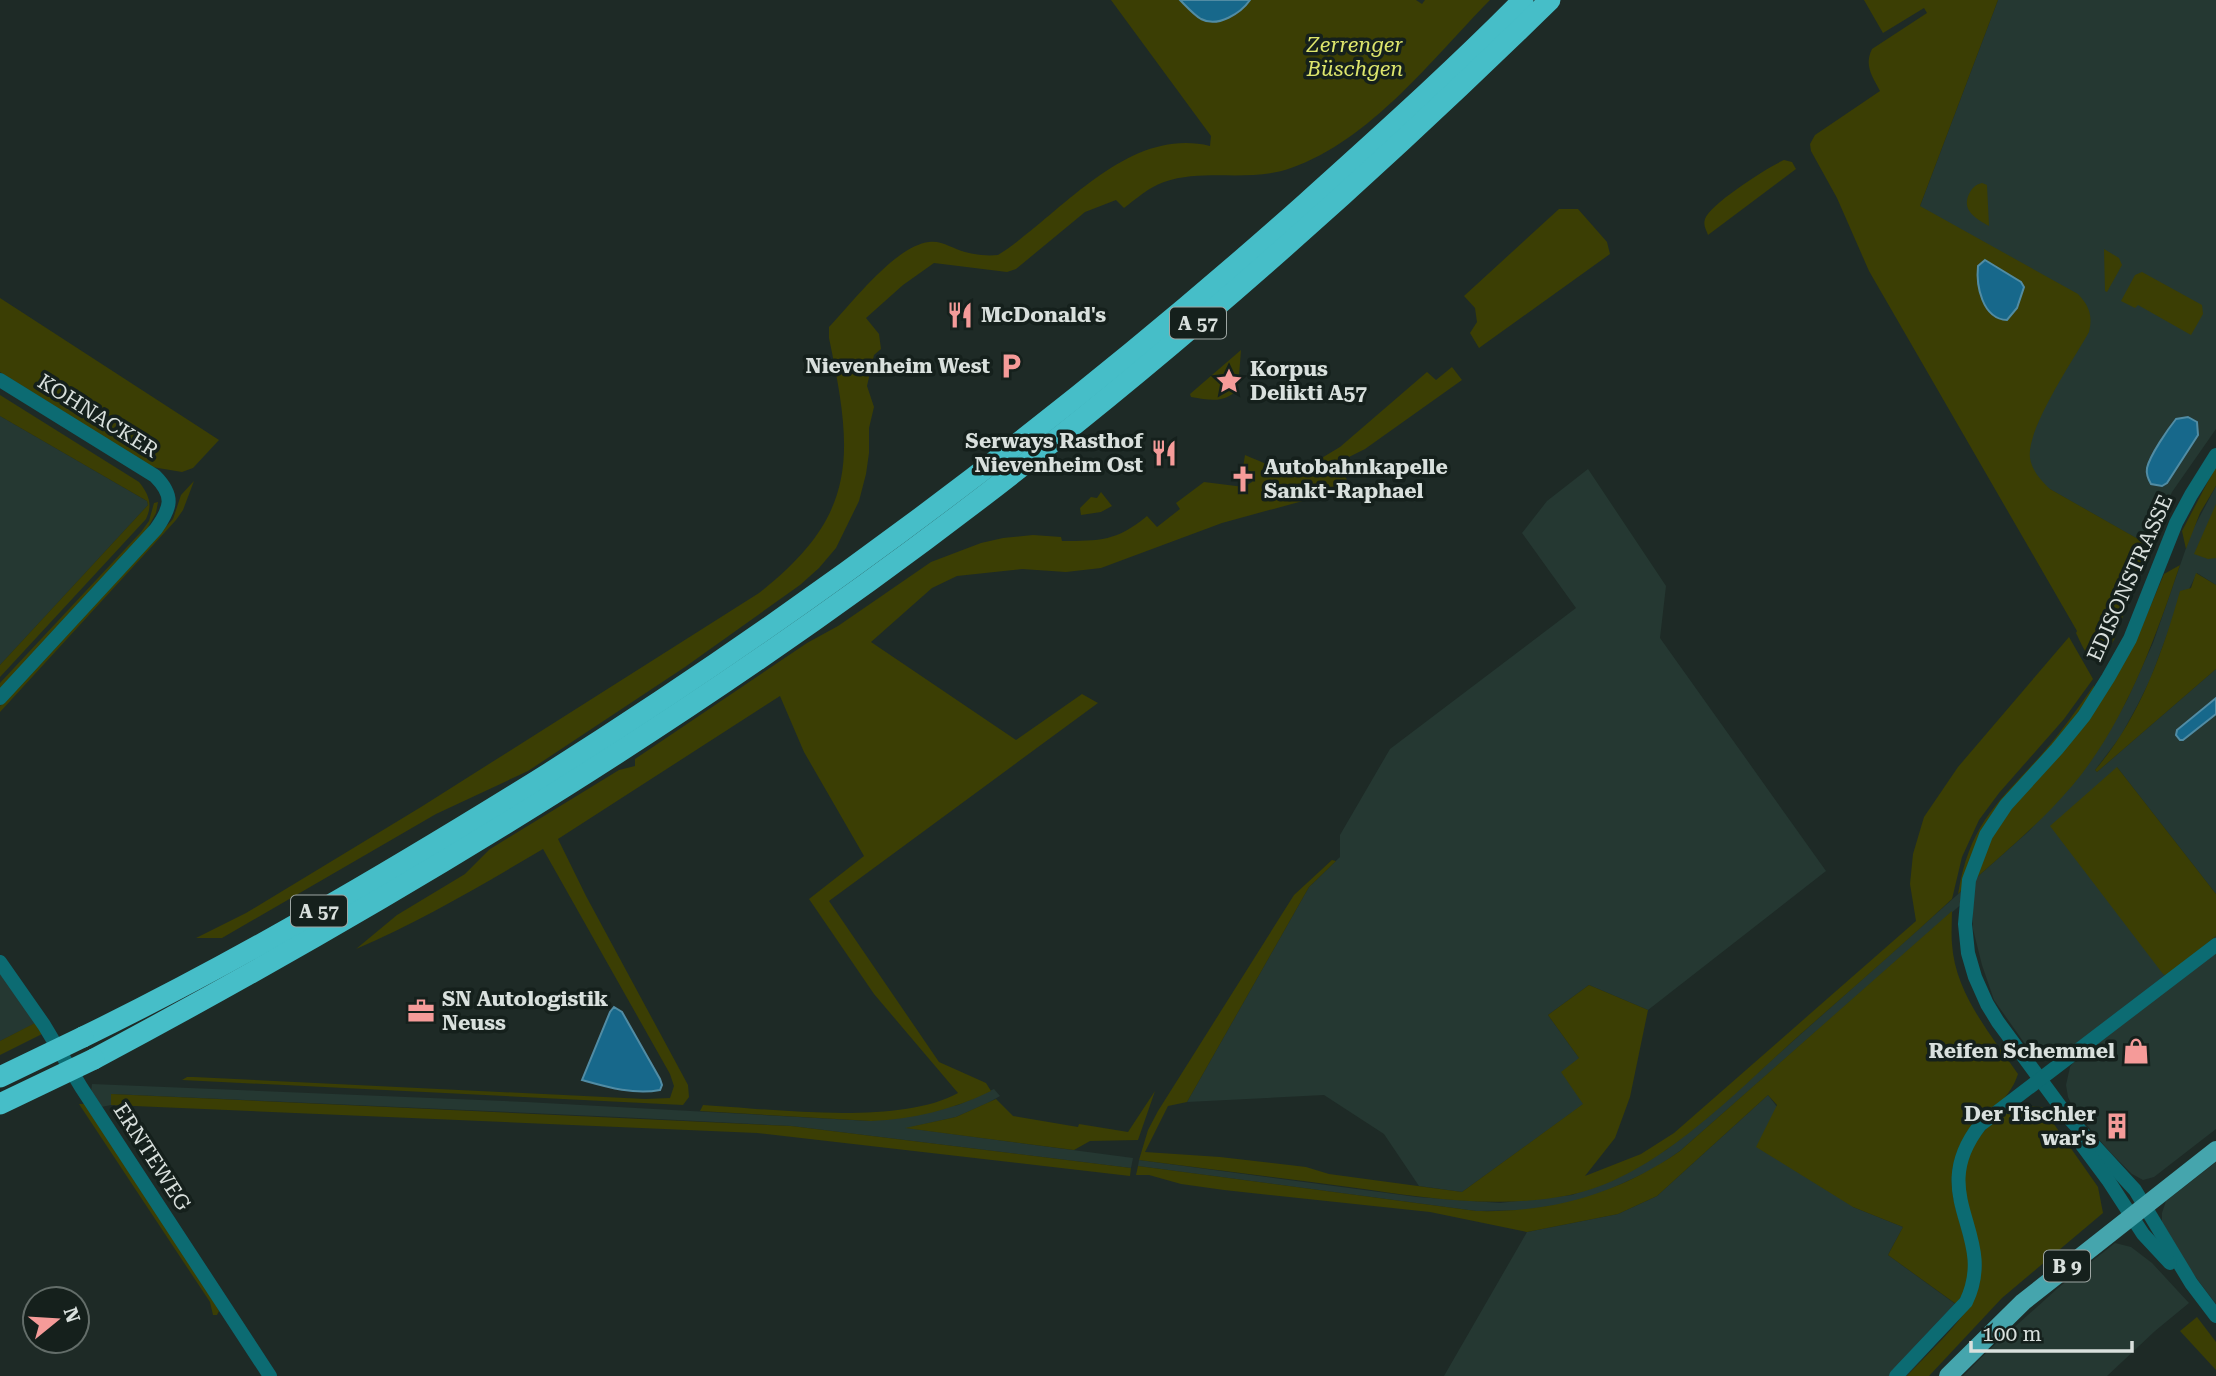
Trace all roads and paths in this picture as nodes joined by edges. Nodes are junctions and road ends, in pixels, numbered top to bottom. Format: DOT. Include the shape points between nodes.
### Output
graph roads {
  1 [pos="1523,0"];
  2 [pos="1550,0"];
  3 [pos="0,380"];
  4 [pos="2216,455"];
  5 [pos="0,698"];
  6 [pos="2216,945"];
  7 [pos="0,962"];
  8 [pos="0,1077"];
  9 [pos="2039,1080"];
  10 [pos="0,1104"];
  11 [pos="2216,1150"];
  12 [pos="2137,1211"];
  13 [pos="2216,1315"];
  14 [pos="270,1376"];
  15 [pos="1896,1376"];
  16 [pos="1948,1376"];
  1 -- 8 [label="highway, A 57, bridge" via="1353,161 1100,379 742,648 440,841 234,959"];
  2 -- 10 [label="highway, A 57, bridge" via="1438,110 1246,283 1014,474 832,608 625,748 369,907 214,995"];
  3 -- 5 [label="street, KOHNACKER" via="155,476 167,493 167,513 156,529"];
  4 -- 9 [label="street, EDISONSTRASSE" via="2176,523 2130,639 2108,678 2071,733 1998,814 1972,869 1965,924 1975,977 1992,1013"];
  6 -- 9 [label="street"];
  7 -- 14 [label="street, ERNTEWEG"];
  9 -- 12 [label="street, EDISONSTRASSE" via="2108,1180"];
  9 -- 15 [label="street" via="1980,1125 1966,1147 1957,1189 1975,1258 1972,1291"];
  11 -- 12 [label="main road, B 9"];
  12 -- 13 [label="street, EDISONSTRASSE" via="2143,1234"];
  12 -- 16 [label="main road, B 9" via="2024,1302"];
}
